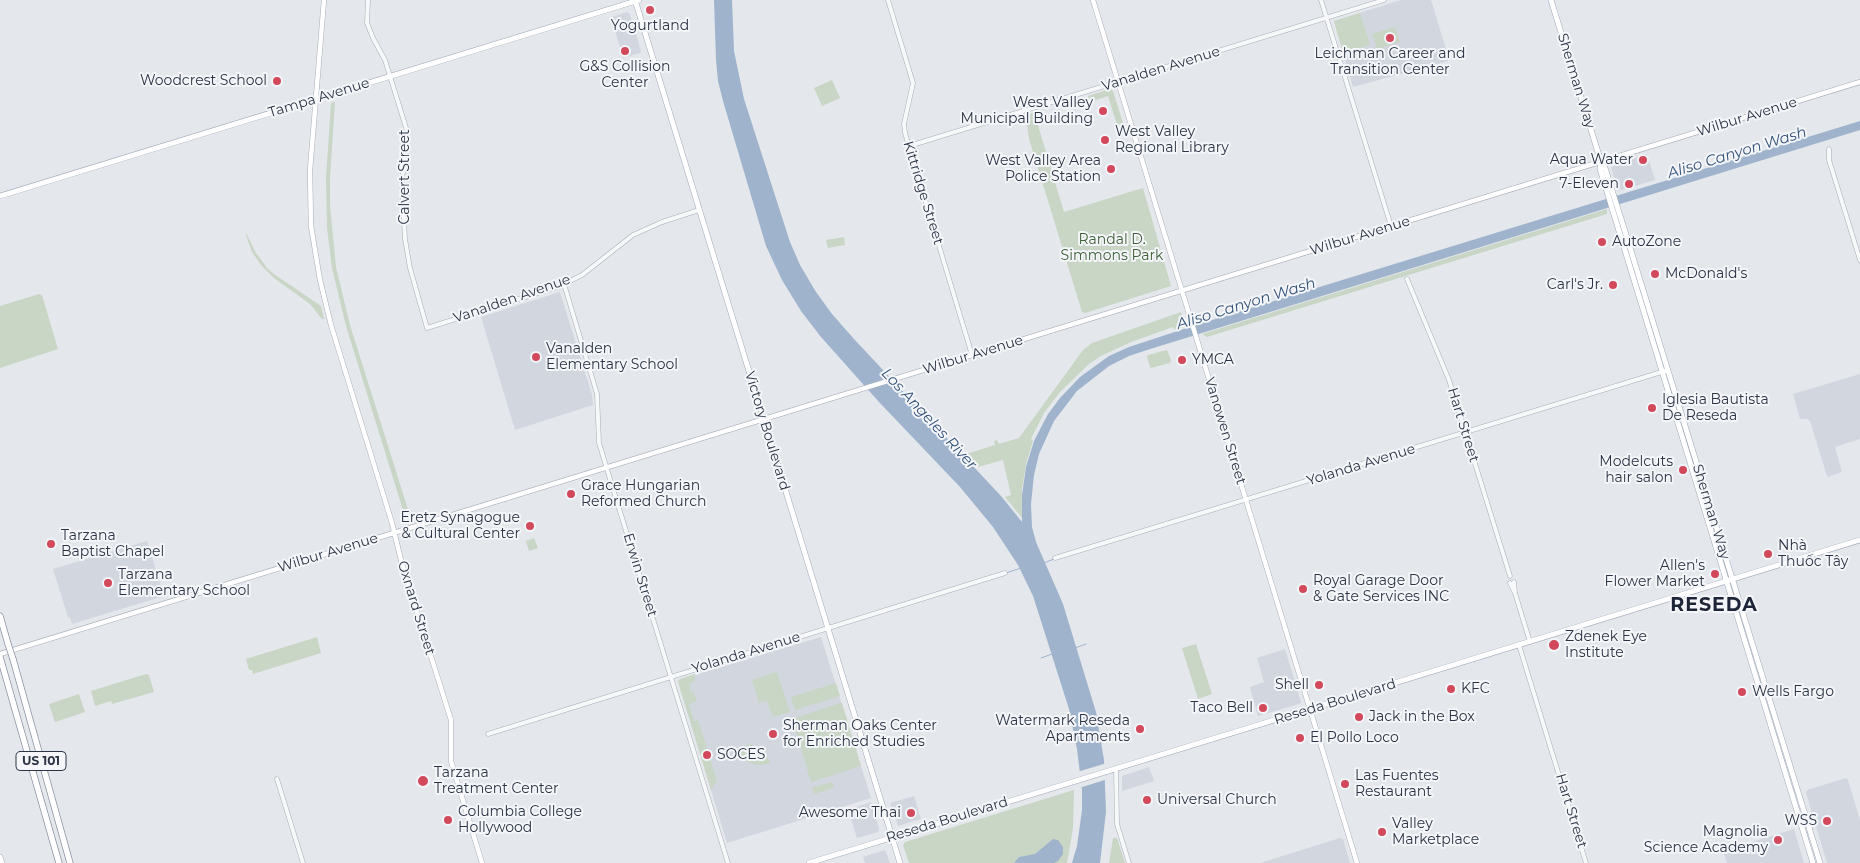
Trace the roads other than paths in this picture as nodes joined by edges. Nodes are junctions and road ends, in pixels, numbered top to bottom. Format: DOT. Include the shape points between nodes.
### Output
graph roads {
  1 [pos="324,0"];
  2 [pos="368,0"];
  3 [pos="636,0"];
  4 [pos="888,0"];
  5 [pos="1093,0"];
  6 [pos="1322,0"];
  7 [pos="1384,0"];
  8 [pos="1551,0"];
  9 [pos="1327,17"];
  10 [pos="390,77"];
  11 [pos="1118,82"];
  12 [pos="1860,82"];
  13 [pos="315,100"];
  14 [pos="909,146"];
  15 [pos="1829,149"];
  16 [pos="1601,162"];
  17 [pos="0,196"];
  18 [pos="699,210"];
  19 [pos="1391,226"];
  20 [pos="1860,260"];
  21 [pos="1407,279"];
  22 [pos="564,284"];
  23 [pos="1182,291"];
  24 [pos="427,328"];
  25 [pos="972,355"];
  26 [pos="1665,371"];
  27 [pos="764,419"];
  28 [pos="1466,432"];
  29 [pos="606,467"];
  30 [pos="1246,500"];
  31 [pos="394,533"];
  32 [pos="1860,540"];
  33 [pos="1055,558"];
  34 [pos="1005,574"];
  35 [pos="1510,576"];
  36 [pos="1729,580"];
  37 [pos="1512,583"];
  38 [pos="0,616"];
  39 [pos="828,628"];
  40 [pos="1530,642"];
  41 [pos="1519,645"];
  42 [pos="0,658"];
  43 [pos="671,676"];
  44 [pos="1310,709"];
  45 [pos="488,734"];
  46 [pos="1113,769"];
  47 [pos="278,779"];
  48 [pos="892,838"];
  49 [pos="0,857"];
  50 [pos="2,863"];
  51 [pos="59,863"];
  52 [pos="70,863"];
  53 [pos="303,863"];
  54 [pos="482,863"];
  55 [pos="728,863"];
  56 [pos="809,863"];
  57 [pos="900,863"];
  58 [pos="1129,863"];
  59 [pos="1357,863"];
  60 [pos="1586,863"];
  61 [pos="1812,863"];
  62 [pos="1820,863"];
  1 -- 13 [label="main road, Oxnard Street"];
  2 -- 10 [label="street, Calvert Street" via="367,23 384,56"];
  3 -- 10 [label="main road, Tampa Avenue"];
  3 -- 18 [label="main road, Victory Boulevard"];
  4 -- 14 [label="street, Kittridge Street" via="912,75 912,92 904,124"];
  5 -- 11 [label="main road, Vanowen Street"];
  6 -- 9 [label="street"];
  7 -- 9 [label="street, Vanalden Avenue"];
  8 -- 16 [label="main road, Sherman Way"];
  9 -- 11 [label="street, Vanalden Avenue"];
  9 -- 19 [label="street"];
  10 -- 13 [label="main road, Tampa Avenue"];
  10 -- 24 [label="street, Calvert Street" via="406,131 402,182 405,239"];
  11 -- 14 [label="street, Vanalden Avenue"];
  11 -- 23 [label="main road, Vanowen Street"];
  12 -- 16 [label="main road, Wilbur Avenue"];
  13 -- 17 [label="main road, Tampa Avenue"];
  13 -- 31 [label="main road, Oxnard Street" via="311,153 312,226 320,280"];
  14 -- 25 [label="street, Kittridge Street"];
  15 -- 20 [label="street" via="1829,160"];
  16 -- 19 [label="main road, Wilbur Avenue"];
  16 -- 26 [label="main road, Sherman Way"];
  18 -- 22 [label="street, Vanalden Avenue" via="633,235 590,269"];
  18 -- 27 [label="main road, Victory Boulevard"];
  19 -- 23 [label="main road, Wilbur Avenue"];
  21 -- 28 [label="street, Hart Street" via="1449,380"];
  22 -- 24 [label="street, Vanalden Avenue"];
  22 -- 29 [label="street, Erwin Street" via="597,394 598,438"];
  23 -- 25 [label="main road, Wilbur Avenue"];
  23 -- 30 [label="main road, Vanowen Street"];
  25 -- 27 [label="main road, Wilbur Avenue"];
  26 -- 28 [label="street, Yolanda Avenue"];
  26 -- 36 [label="main road, Sherman Way"];
  27 -- 29 [label="main road, Wilbur Avenue"];
  27 -- 39 [label="main road, Victory Boulevard"];
  28 -- 30 [label="street, Yolanda Avenue"];
  28 -- 35 [label="street, Hart Street"];
  29 -- 31 [label="main road, Wilbur Avenue"];
  29 -- 43 [label="street, Erwin Street"];
  30 -- 33 [label="street, Yolanda Avenue"];
  30 -- 44 [label="main road, Vanowen Street"];
  31 -- 42 [label="main road, Wilbur Avenue"];
  31 -- 54 [label="main road, Oxnard Street" via="450,720 451,764"];
  32 -- 36 [label="main road, Reseda Boulevard"];
  34 -- 39 [label="street, Yolanda Avenue"];
  36 -- 40 [label="main road, Reseda Boulevard"];
  36 -- 61 [label="main road, Sherman Way"];
  36 -- 62 [label="main road, Sherman Way"];
  37 -- 40 [label="street"];
  38 -- 52 [label="highway, US 101, bridge"];
  39 -- 43 [label="street, Yolanda Avenue"];
  39 -- 48 [label="main road, Victory Boulevard"];
  40 -- 41 [label="main road, Reseda Boulevard"];
  41 -- 44 [label="main road, Reseda Boulevard"];
  41 -- 60 [label="street, Hart Street"];
  42 -- 51 [label="highway, US 101"];
  43 -- 45 [label="street, Yolanda Avenue"];
  43 -- 55 [label="street, Erwin Street"];
  44 -- 46 [label="main road, Reseda Boulevard"];
  44 -- 59 [label="main road, Vanowen Street"];
  46 -- 48 [label="main road, Reseda Boulevard"];
  46 -- 58 [label="street" via="1117,824"];
  47 -- 53 [label="street"];
  48 -- 56 [label="main road, Reseda Boulevard"];
  48 -- 57 [label="main road, Victory Boulevard"];
  49 -- 50 [label="main road"];
}
